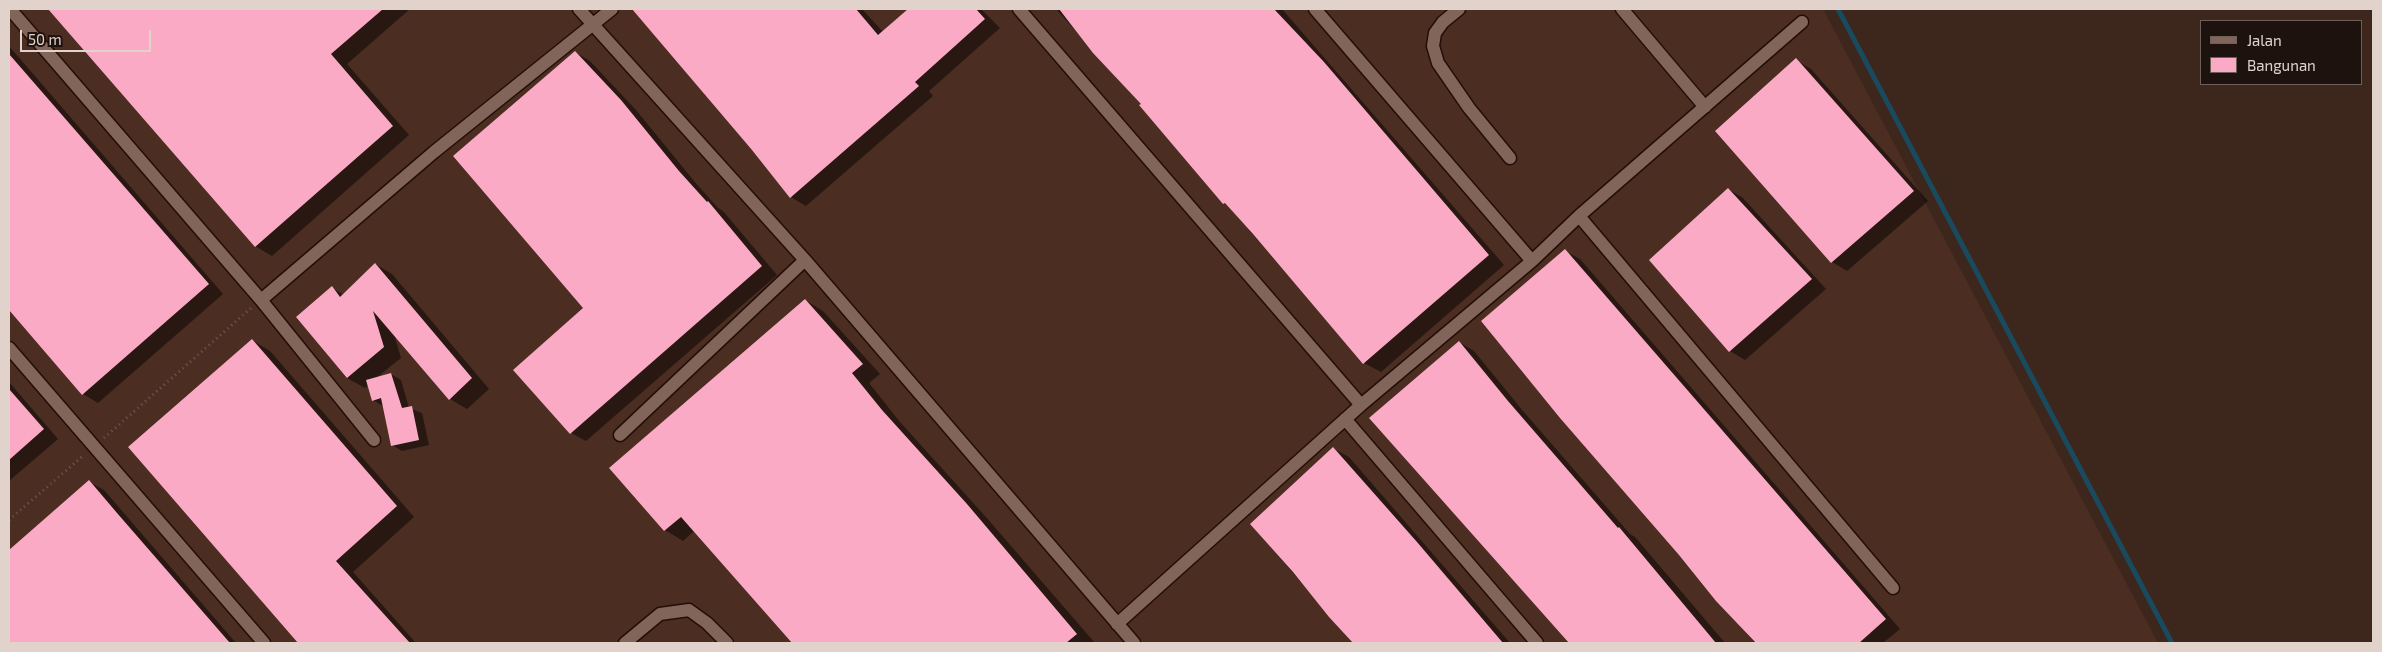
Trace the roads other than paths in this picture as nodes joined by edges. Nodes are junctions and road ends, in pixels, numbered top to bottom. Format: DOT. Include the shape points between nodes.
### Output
graph roads {
  1 [pos="10,9"];
  2 [pos="612,9"];
  3 [pos="1019,9"];
  4 [pos="1315,9"];
  5 [pos="1459,9"];
  6 [pos="1622,9"];
  7 [pos="581,11"];
  8 [pos="1802,22"];
  9 [pos="593,25"];
  10 [pos="1706,107"];
  11 [pos="1510,158"];
  12 [pos="1579,216"];
  13 [pos="805,260"];
  14 [pos="1532,261"];
  15 [pos="261,300"];
  16 [pos="9,348"];
  17 [pos="1360,405"];
  18 [pos="1345,419"];
  19 [pos="620,435"];
  20 [pos="374,440"];
  21 [pos="1893,588"];
  22 [pos="1117,624"];
  23 [pos="264,643"];
  24 [pos="625,643"];
  25 [pos="727,643"];
  26 [pos="1134,643"];
  27 [pos="1537,643"];
  1 -- 15 [label="lane"];
  2 -- 9 [label="lane"];
  3 -- 17 [label="lane"];
  4 -- 14 [label="lane"];
  5 -- 11 [label="lane" via="1435,33 1433,46 1438,63"];
  6 -- 10 [label="lane"];
  7 -- 9 [label="lane"];
  8 -- 10 [label="lane"];
  9 -- 13 [label="lane"];
  9 -- 15 [label="lane" via="434,152"];
  10 -- 12 [label="lane"];
  12 -- 14 [label="lane"];
  12 -- 21 [label="lane"];
  13 -- 19 [label="lane"];
  13 -- 22 [label="lane"];
  14 -- 17 [label="lane"];
  15 -- 20 [label="lane"];
  16 -- 23 [label="lane"];
  17 -- 18 [label="lane"];
  18 -- 22 [label="lane"];
  18 -- 27 [label="lane"];
  22 -- 26 [label="lane"];
  24 -- 25 [label="lane" via="660,614 689,610"];
}
